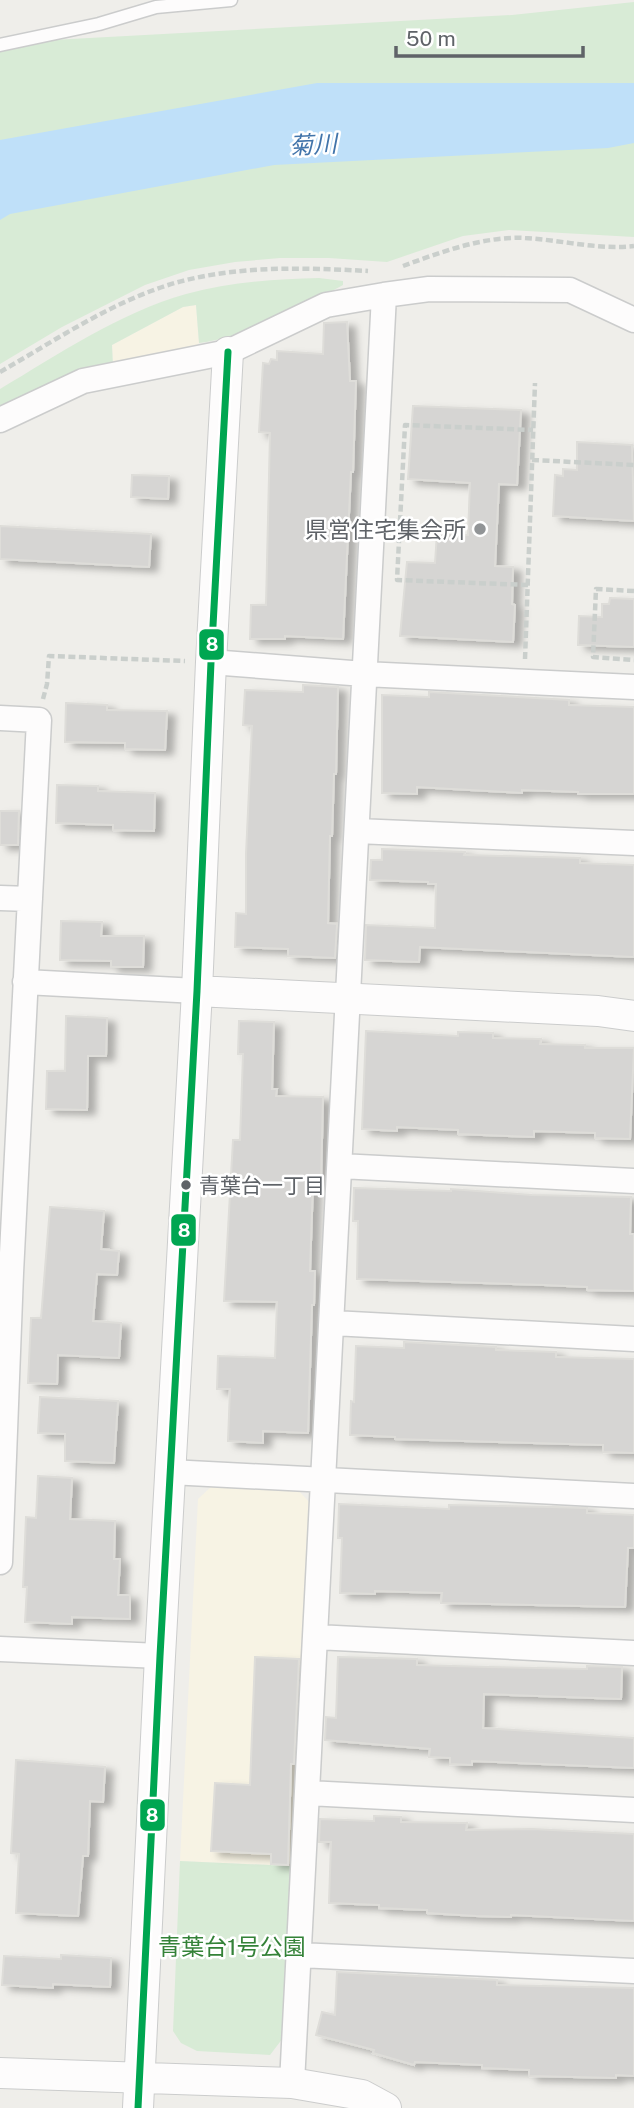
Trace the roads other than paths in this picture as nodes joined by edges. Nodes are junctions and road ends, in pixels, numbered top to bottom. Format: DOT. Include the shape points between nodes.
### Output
graph roads {
  1 [pos="230,0"];
  2 [pos="0,45"];
  3 [pos="384,295"];
  4 [pos="634,320"];
  5 [pos="228,352"];
  6 [pos="0,421"];
  7 [pos="211,662"];
  8 [pos="364,674"];
  9 [pos="634,687"];
  10 [pos="0,718"];
  11 [pos="357,831"];
  12 [pos="634,843"];
  13 [pos="0,898"];
  14 [pos="30,899"];
  15 [pos="25,982"];
  16 [pos="197,991"];
  17 [pos="346,999"];
  18 [pos="634,1016"];
  19 [pos="10,1084"];
  20 [pos="340,1166"];
  21 [pos="634,1181"];
  22 [pos="6,1273"];
  23 [pos="332,1323"];
  24 [pos="634,1339"];
  25 [pos="3,1458"];
  26 [pos="170,1472"];
  27 [pos="324,1480"];
  28 [pos="634,1496"];
  29 [pos="0,1562"];
  30 [pos="316,1637"];
  31 [pos="0,1649"];
  32 [pos="634,1653"];
  33 [pos="160,1656"];
  34 [pos="307,1793"];
  35 [pos="634,1810"];
  36 [pos="299,1955"];
  37 [pos="634,1971"];
  38 [pos="0,2073"];
  39 [pos="292,2083"];
  40 [pos="139,2093"];
  41 [pos="386,2108"];
  1 -- 2 [label="lane" via="156,7"];
  3 -- 4 [label="street" via="429,289 570,290"];
  3 -- 5 [label="street" via="326,305"];
  3 -- 8 [label="street"];
  5 -- 6 [label="street" via="83,381"];
  5 -- 7 [label="street"];
  7 -- 8 [label="street"];
  7 -- 16 [label="street"];
  8 -- 9 [label="street"];
  8 -- 11 [label="street"];
  10 -- 14 [label="street" via="39,720"];
  11 -- 12 [label="street"];
  11 -- 17 [label="street"];
  13 -- 14 [label="street"];
  14 -- 15 [label="street"];
  15 -- 16 [label="street"];
  15 -- 19 [label="street"];
  16 -- 17 [label="street"];
  16 -- 26 [label="street"];
  17 -- 18 [label="street"];
  17 -- 20 [label="street"];
  19 -- 22 [label="street"];
  20 -- 21 [label="street"];
  20 -- 23 [label="street"];
  22 -- 25 [label="street"];
  23 -- 24 [label="street"];
  23 -- 27 [label="street"];
  25 -- 29 [label="street"];
  26 -- 27 [label="street"];
  26 -- 33 [label="street"];
  27 -- 28 [label="street"];
  27 -- 30 [label="street"];
  30 -- 32 [label="street"];
  30 -- 34 [label="street"];
  31 -- 33 [label="street"];
  33 -- 40 [label="street"];
  34 -- 35 [label="street"];
  34 -- 36 [label="street"];
  36 -- 37 [label="street"];
  36 -- 39 [label="street"];
  38 -- 40 [label="street"];
  39 -- 40 [label="street"];
  39 -- 41 [label="street" via="362,2095"];
}
